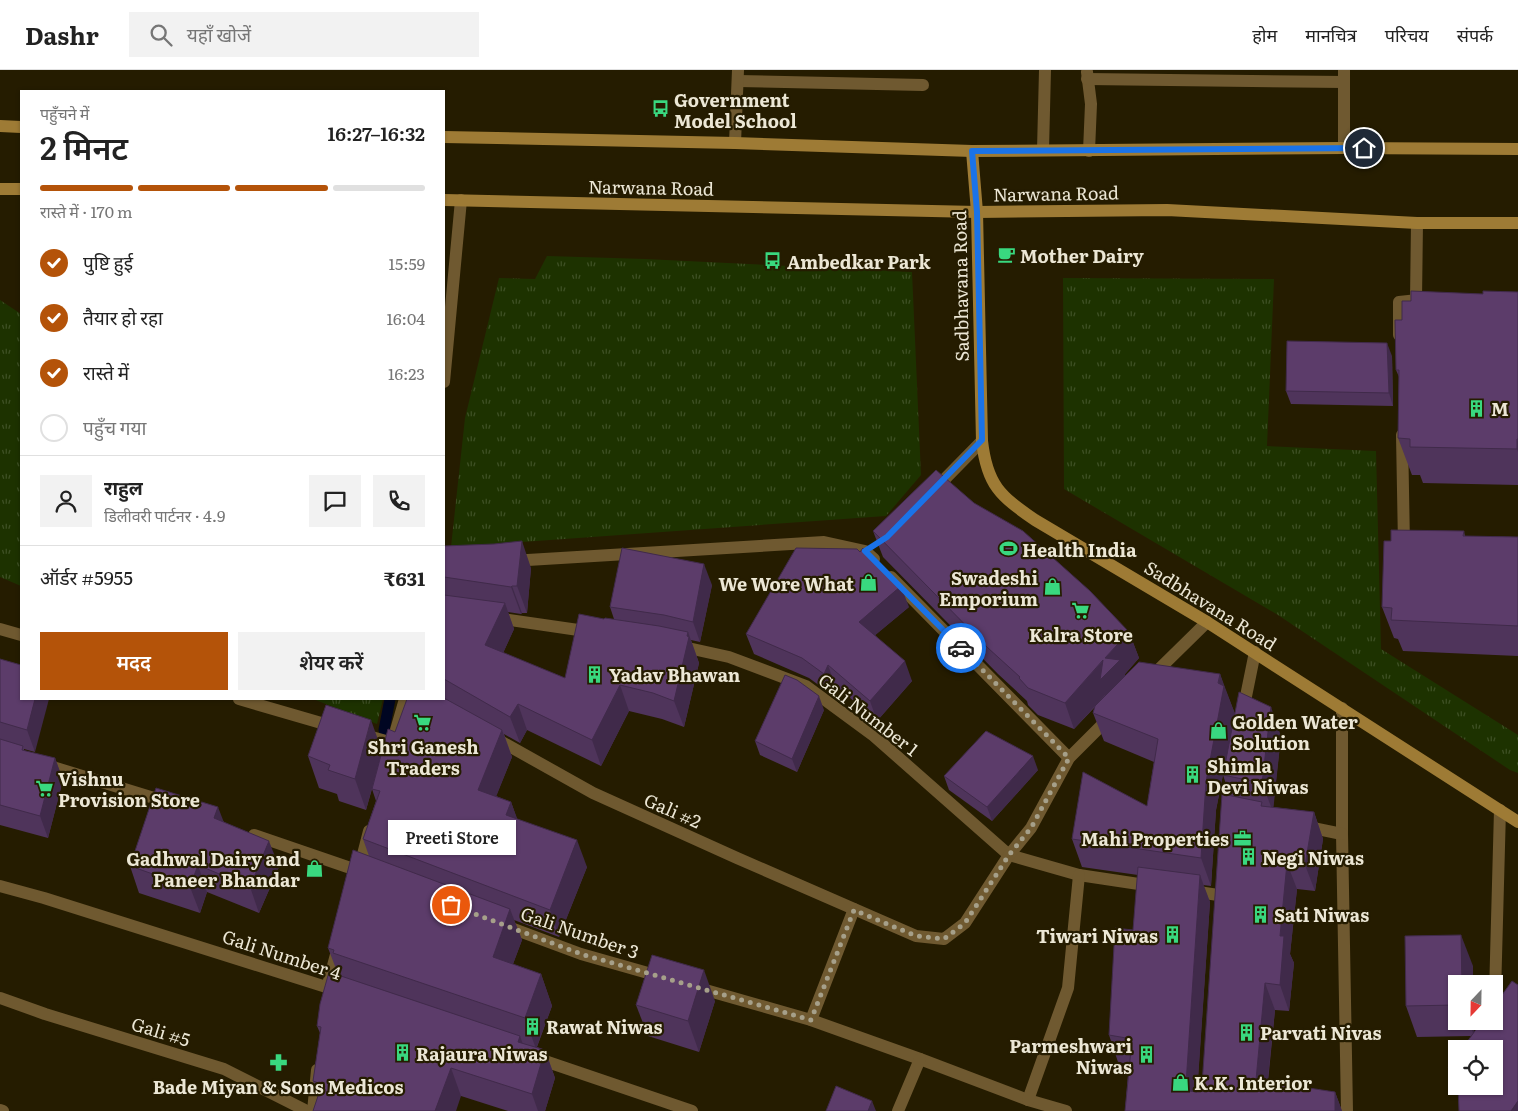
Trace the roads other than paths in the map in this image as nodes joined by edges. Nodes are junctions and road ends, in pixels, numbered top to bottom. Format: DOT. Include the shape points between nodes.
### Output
graph roads {
  1 [pos="1045,70"];
  2 [pos="1087,74"];
  3 [pos="738,75"];
  4 [pos="1344,76"];
  5 [pos="923,85"];
  6 [pos="0,126"];
  7 [pos="20,127"];
  8 [pos="445,137"];
  9 [pos="735,143"];
  10 [pos="1344,148"];
  11 [pos="1518,149"];
  12 [pos="1044,150"];
  13 [pos="1089,150"];
  14 [pos="972,151"];
  15 [pos="0,189"];
  16 [pos="20,189"];
  17 [pos="445,200"];
  18 [pos="461,200"];
  19 [pos="977,212"];
  20 [pos="1417,223"];
  21 [pos="1518,223"];
  22 [pos="1416,300"];
  23 [pos="1435,300"];
  24 [pos="1399,347"];
  25 [pos="445,371"];
  26 [pos="1402,425"];
  27 [pos="982,440"];
  28 [pos="928,496"];
  29 [pos="1413,548"];
  30 [pos="502,562"];
  31 [pos="483,617"];
  32 [pos="1207,622"];
  33 [pos="0,629"];
  34 [pos="601,634"];
  35 [pos="20,635"];
  36 [pos="670,644"];
  37 [pos="1254,652"];
  38 [pos="1138,690"];
  39 [pos="242,700"];
  40 [pos="405,700"];
  41 [pos="1342,708"];
  42 [pos="1117,710"];
  43 [pos="1242,720"];
  44 [pos="484,732"];
  45 [pos="1069,758"];
  46 [pos="28,759"];
  47 [pos="178,805"];
  48 [pos="1500,810"];
  49 [pos="373,816"];
  50 [pos="1518,822"];
  51 [pos="1288,823"];
  52 [pos="240,830"];
  53 [pos="1342,834"];
  54 [pos="1009,855"];
  55 [pos="357,875"];
  56 [pos="1079,875"];
  57 [pos="377,877"];
  58 [pos="0,886"];
  59 [pos="1162,887"];
  60 [pos="1181,890"];
  61 [pos="1218,895"];
  62 [pos="854,910"];
  63 [pos="488,919"];
  64 [pos="342,933"];
  65 [pos="1496,975"];
  66 [pos="326,991"];
  67 [pos="351,995"];
  68 [pos="0,998"];
  69 [pos="811,1020"];
  70 [pos="517,1052"];
  71 [pos="319,1054"];
  72 [pos="920,1059"];
  73 [pos="1028,1100"];
  74 [pos="307,1111"];
  75 [pos="313,1111"];
  76 [pos="692,1111"];
  77 [pos="898,1111"];
  78 [pos="1066,1111"];
  79 [pos="1348,1111"];
  1 -- 12 [label="street"];
  2 -- 4 [label="street"];
  2 -- 13 [label="street" via="1091,104"];
  3 -- 5 [label="street"];
  3 -- 9 [label="street"];
  4 -- 10 [label="street"];
  6 -- 7 [label="main road"];
  8 -- 9 [label="main road"];
  9 -- 14 [label="main road"];
  10 -- 11 [label="main road"];
  10 -- 13 [label="main road"];
  12 -- 13 [label="main road"];
  12 -- 14 [label="main road"];
  14 -- 19 [label="main road, Sadbhavana Road"];
  15 -- 16 [label="main road"];
  17 -- 18 [label="main road, Narwana Road"];
  18 -- 19 [label="main road, Narwana Road"];
  18 -- 25 [label="street"];
  19 -- 20 [label="main road, Narwana Road" via="1167,210"];
  19 -- 27 [label="main road, Sadbhavana Road"];
  20 -- 21 [label="main road, Narwana Road"];
  20 -- 22 [label="street"];
  22 -- 23 [label="street"];
  22 -- 24 [label="street" via="1399,302"];
  26 -- 29 [label="street" via="1404,548"];
  27 -- 28 [label="street"];
  27 -- 32 [label="main road, Sadbhavana Road" via="988,474 1013,505"];
  30 -- 45 [label="street" via="824,542 869,548"];
  31 -- 34 [label="street"];
  32 -- 37 [label="main road, Sadbhavana Road"];
  32 -- 38 [label="street"];
  33 -- 35 [label="street"];
  36 -- 54 [label="street, Gali Number 1" via="729,657 806,686 874,736"];
  37 -- 41 [label="main road, Sadbhavana Road"];
  37 -- 43 [label="street"];
  39 -- 40 [label="street" via="391,748"];
  41 -- 48 [label="main road, Sadbhavana Road"];
  41 -- 53 [label="street"];
  42 -- 45 [label="street, Gali #2"];
  44 -- 62 [label="street, Gali #2" via="593,793"];
  45 -- 54 [label="street, Gali #2" via="1031,828"];
  46 -- 47 [label="street"];
  48 -- 50 [label="main road, Sadbhavana Road"];
  48 -- 65 [label="street"];
  49 -- 55 [label="street"];
  51 -- 53 [label="street"];
  52 -- 55 [label="street"];
  53 -- 79 [label="street"];
  54 -- 56 [label="street"];
  54 -- 62 [label="street, Gali #2" via="965,923 944,939 916,936"];
  55 -- 57 [label="street"];
  56 -- 59 [label="street"];
  56 -- 73 [label="street" via="1068,988"];
  58 -- 66 [label="street, Gali Number 4"];
  60 -- 61 [label="street"];
  62 -- 69 [label="street"];
  63 -- 69 [label="street, Gali Number 3" via="581,954"];
  64 -- 66 [label="street"];
  66 -- 67 [label="street, Gali Number 4"];
  68 -- 74 [label="street, Gali #5" via="224,1069"];
  69 -- 72 [label="street, Gali Number 3"];
  70 -- 76 [label="street"];
  71 -- 75 [label="street"];
  72 -- 73 [label="street, Gali Number 3"];
  72 -- 77 [label="street"];
  73 -- 78 [label="street, Gali Number 3"];
}
